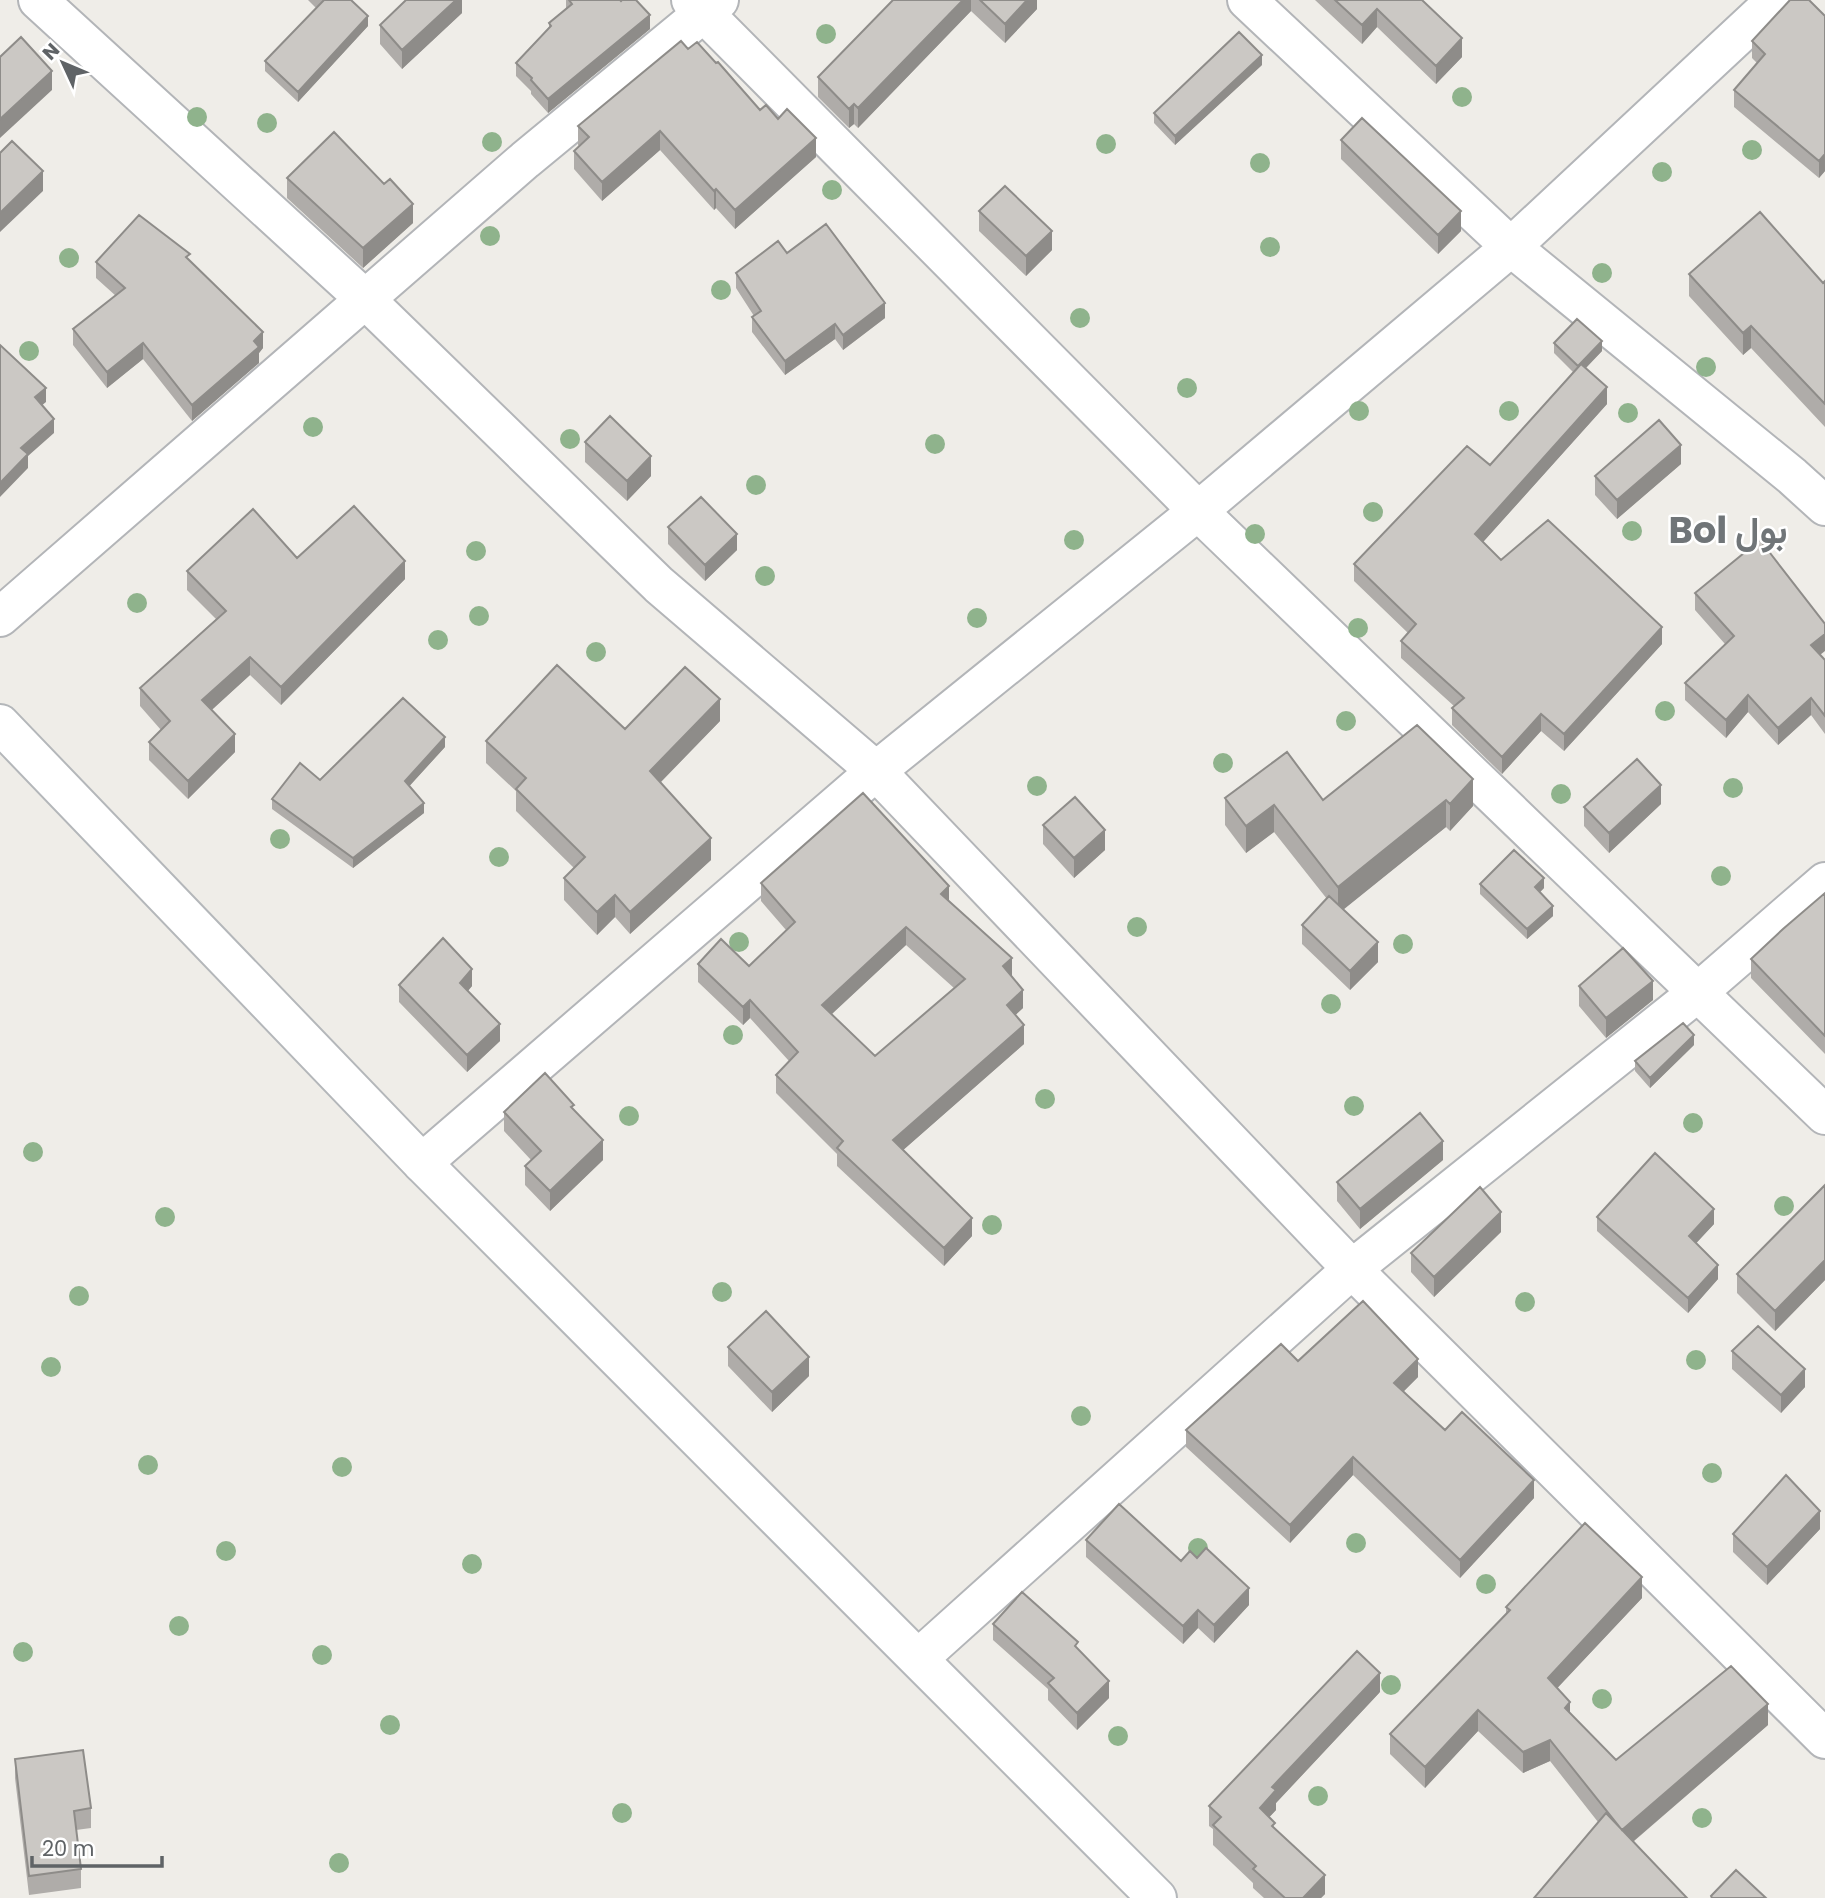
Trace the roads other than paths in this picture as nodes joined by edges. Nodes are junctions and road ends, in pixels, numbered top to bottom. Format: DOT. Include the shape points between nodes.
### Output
graph roads {
  1 [pos="38,0"];
  2 [pos="1247,0"];
  3 [pos="1776,0"];
  4 [pos="705,4"];
  5 [pos="1511,247"];
  6 [pos="366,300"];
  7 [pos="1825,506"];
  8 [pos="1198,511"];
  9 [pos="0,617"];
  10 [pos="0,724"];
  11 [pos="876,771"];
  12 [pos="1825,882"];
  13 [pos="1697,993"];
  14 [pos="1825,1115"];
  15 [pos="422,1163"];
  16 [pos="1352,1269"];
  17 [pos="919,1658"];
  18 [pos="1825,1740"];
  19 [pos="1157,1898"];
  1 -- 6 [label="street"];
  2 -- 5 [label="street"];
  3 -- 5 [label="street"];
  4 -- 6 [label="street"];
  4 -- 8 [label="street"];
  5 -- 7 [label="street"];
  5 -- 8 [label="street"];
  6 -- 9 [label="street"];
  6 -- 11 [label="street" via="659,585"];
  8 -- 11 [label="street"];
  8 -- 13 [label="street"];
  10 -- 15 [label="street"];
  11 -- 15 [label="street"];
  11 -- 16 [label="street"];
  12 -- 13 [label="street"];
  13 -- 14 [label="street"];
  13 -- 16 [label="street"];
  15 -- 17 [label="street"];
  16 -- 17 [label="street"];
  16 -- 18 [label="street"];
  17 -- 19 [label="street"];
}
